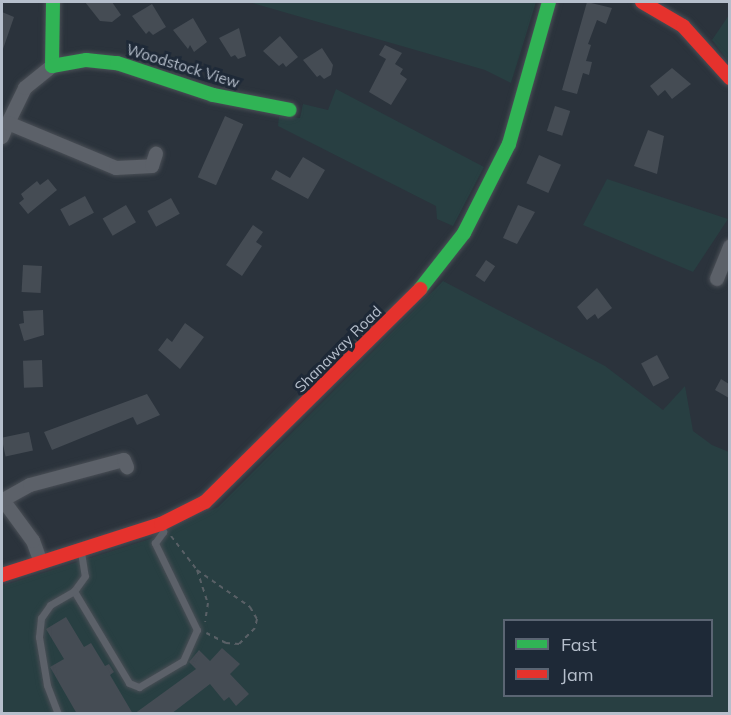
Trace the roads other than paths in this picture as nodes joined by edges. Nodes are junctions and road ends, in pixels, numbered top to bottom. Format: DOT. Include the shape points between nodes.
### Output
graph roads {
  1 [pos="53,2"];
  2 [pos="549,2"];
  3 [pos="642,2"];
  4 [pos="52,66"];
  5 [pos="729,78"];
  6 [pos="269,106"];
  7 [pos="290,110"];
  8 [pos="267,121"];
  9 [pos="8,123"];
  10 [pos="2,136"];
  11 [pos="156,154"];
  12 [pos="729,247"];
  13 [pos="717,279"];
  14 [pos="127,467"];
  15 [pos="2,499"];
  16 [pos="162,528"];
  17 [pos="79,547"];
  18 [pos="40,560"];
  19 [pos="2,574"];
  20 [pos="74,591"];
  21 [pos="57,714"];
  1 -- 4 [label="street"];
  2 -- 16 [label="street, Shanaway Road" via="509,144 488,190 444,261 355,356 206,502"];
  3 -- 5 [label="street" via="683,26"];
  4 -- 6 [label="street, Woodstock View" via="86,60 117,63 213,95"];
  4 -- 9 [label="street, Woodstock View" via="25,88"];
  6 -- 7 [label="street, Woodstock View"];
  6 -- 8 [label="street"];
  9 -- 10 [label="street, Woodstock View"];
  9 -- 11 [label="street" via="116,168 152,166"];
  12 -- 13 [label="street"];
  14 -- 15 [label="street" via="124,460 30,485"];
  15 -- 18 [label="street" via="33,541"];
  16 -- 17 [label="street, Shanaway Road"];
  16 -- 20 [label="lane" via="155,543 197,630 183,661 139,687 129,683"];
  17 -- 18 [label="street, Shanaway Road"];
  17 -- 20 [label="lane" via="85,576"];
  18 -- 19 [label="street, Shanaway Road"];
  20 -- 21 [label="lane" via="50,604 41,618 39,637 47,685"];
}
